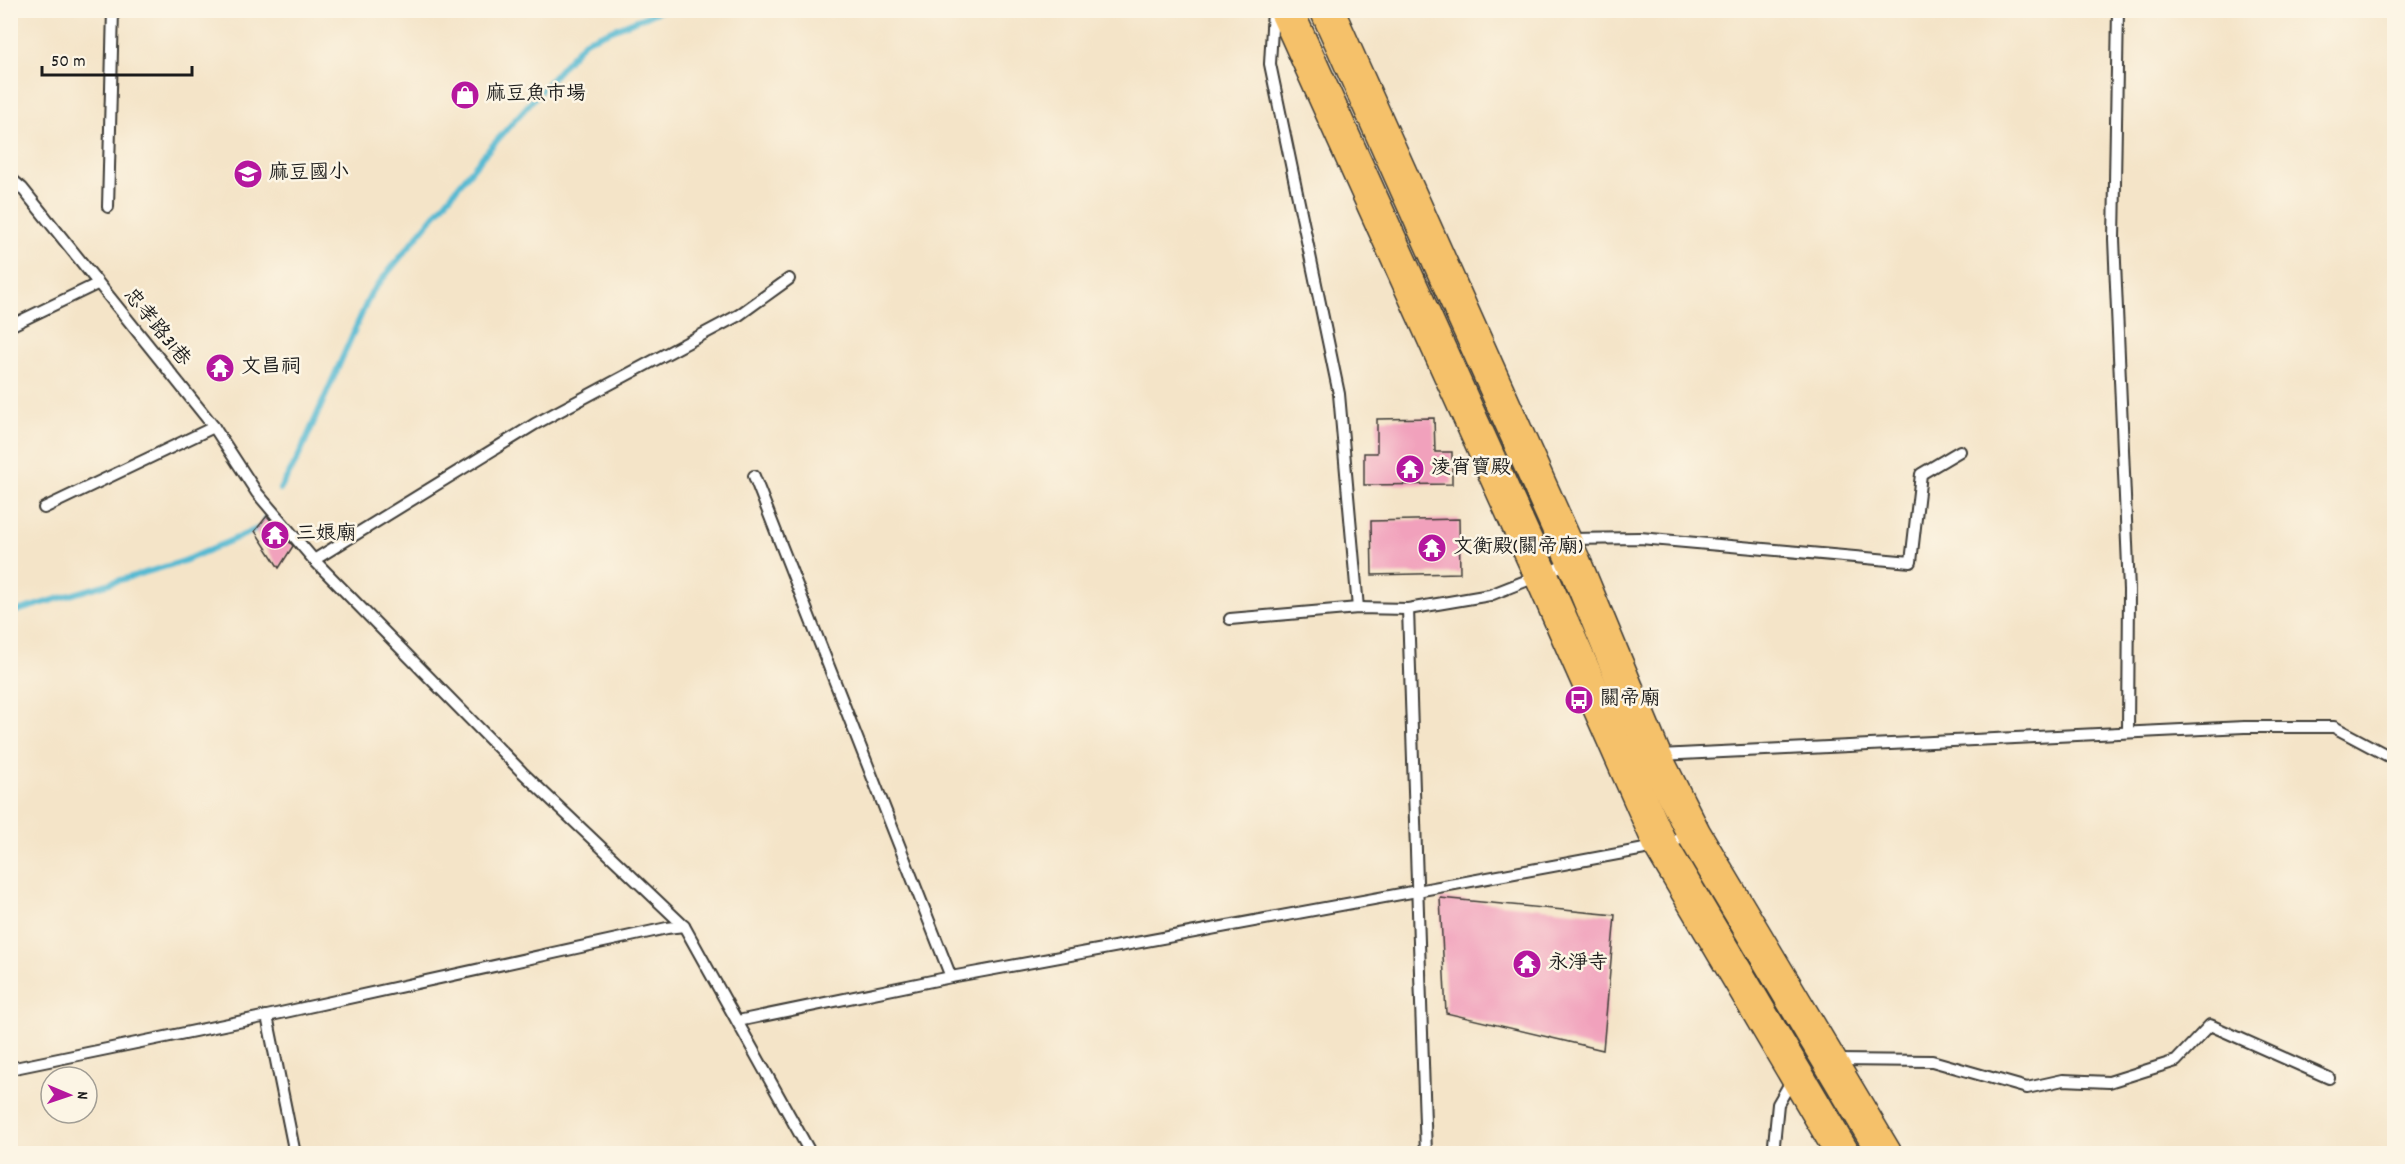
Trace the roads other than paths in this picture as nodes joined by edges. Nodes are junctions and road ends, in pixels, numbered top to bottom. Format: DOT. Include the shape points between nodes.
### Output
graph roads {
  1 [pos="113,10"];
  2 [pos="1273,10"];
  3 [pos="1286,10"];
  4 [pos="1327,10"];
  5 [pos="2118,10"];
  6 [pos="10,178"];
  7 [pos="108,207"];
  8 [pos="789,279"];
  9 [pos="97,284"];
  10 [pos="10,326"];
  11 [pos="214,427"];
  12 [pos="1960,451"];
  13 [pos="754,476"];
  14 [pos="44,508"];
  15 [pos="1569,550"];
  16 [pos="314,560"];
  17 [pos="1541,575"];
  18 [pos="1358,608"];
  19 [pos="1408,609"];
  20 [pos="1230,619"];
  21 [pos="2128,732"];
  22 [pos="1654,755"];
  23 [pos="2394,759"];
  24 [pos="1694,834"];
  25 [pos="1661,846"];
  26 [pos="1417,891"];
  27 [pos="684,926"];
  28 [pos="951,976"];
  29 [pos="267,1016"];
  30 [pos="738,1021"];
  31 [pos="1830,1060"];
  32 [pos="10,1069"];
  33 [pos="1795,1075"];
  34 [pos="2329,1078"];
  35 [pos="295,1154"];
  36 [pos="811,1154"];
  37 [pos="1426,1154"];
  38 [pos="1773,1154"];
  39 [pos="1843,1154"];
  40 [pos="1885,1154"];
  1 -- 7 [label="lane"];
  2 -- 18 [label="lane" via="1270,64 1339,394"];
  3 -- 17 [label="main road"];
  4 -- 15 [label="main road"];
  5 -- 21 [label="lane" via="2114,239 2129,590"];
  6 -- 9 [label="lane, 忠孝路31巷"];
  8 -- 16 [label="lane" via="739,315 535,424"];
  9 -- 10 [label="lane"];
  9 -- 11 [label="lane, 忠孝路31巷"];
  11 -- 14 [label="lane"];
  11 -- 16 [label="lane, 忠孝路31巷" via="257,493"];
  12 -- 15 [label="lane" via="1921,474 1911,562 1640,538"];
  13 -- 28 [label="lane"];
  15 -- 17 [label="lane"];
  15 -- 22 [label="main road"];
  16 -- 27 [label="lane, 忠孝路31巷" via="522,772"];
  17 -- 19 [label="lane" via="1490,595"];
  17 -- 25 [label="main road"];
  18 -- 19 [label="lane"];
  18 -- 20 [label="lane"];
  19 -- 26 [label="lane"];
  21 -- 22 [label="lane"];
  21 -- 23 [label="lane" via="2334,727"];
  22 -- 24 [label="main road"];
  24 -- 25 [label="lane"];
  24 -- 31 [label="main road"];
  25 -- 26 [label="lane"];
  25 -- 33 [label="main road"];
  26 -- 28 [label="lane"];
  26 -- 37 [label="lane"];
  27 -- 29 [label="lane"];
  27 -- 30 [label="lane, 忠孝路31巷"];
  28 -- 30 [label="lane"];
  29 -- 32 [label="lane"];
  29 -- 35 [label="lane"];
  30 -- 36 [label="lane, 忠孝路31巷"];
  31 -- 34 [label="lane" via="1932,1061 2027,1088 2063,1080 2109,1082 2176,1061 2210,1024"];
  31 -- 40 [label="main road"];
  33 -- 38 [label="lane" via="1778,1104"];
  33 -- 39 [label="main road"];
}
